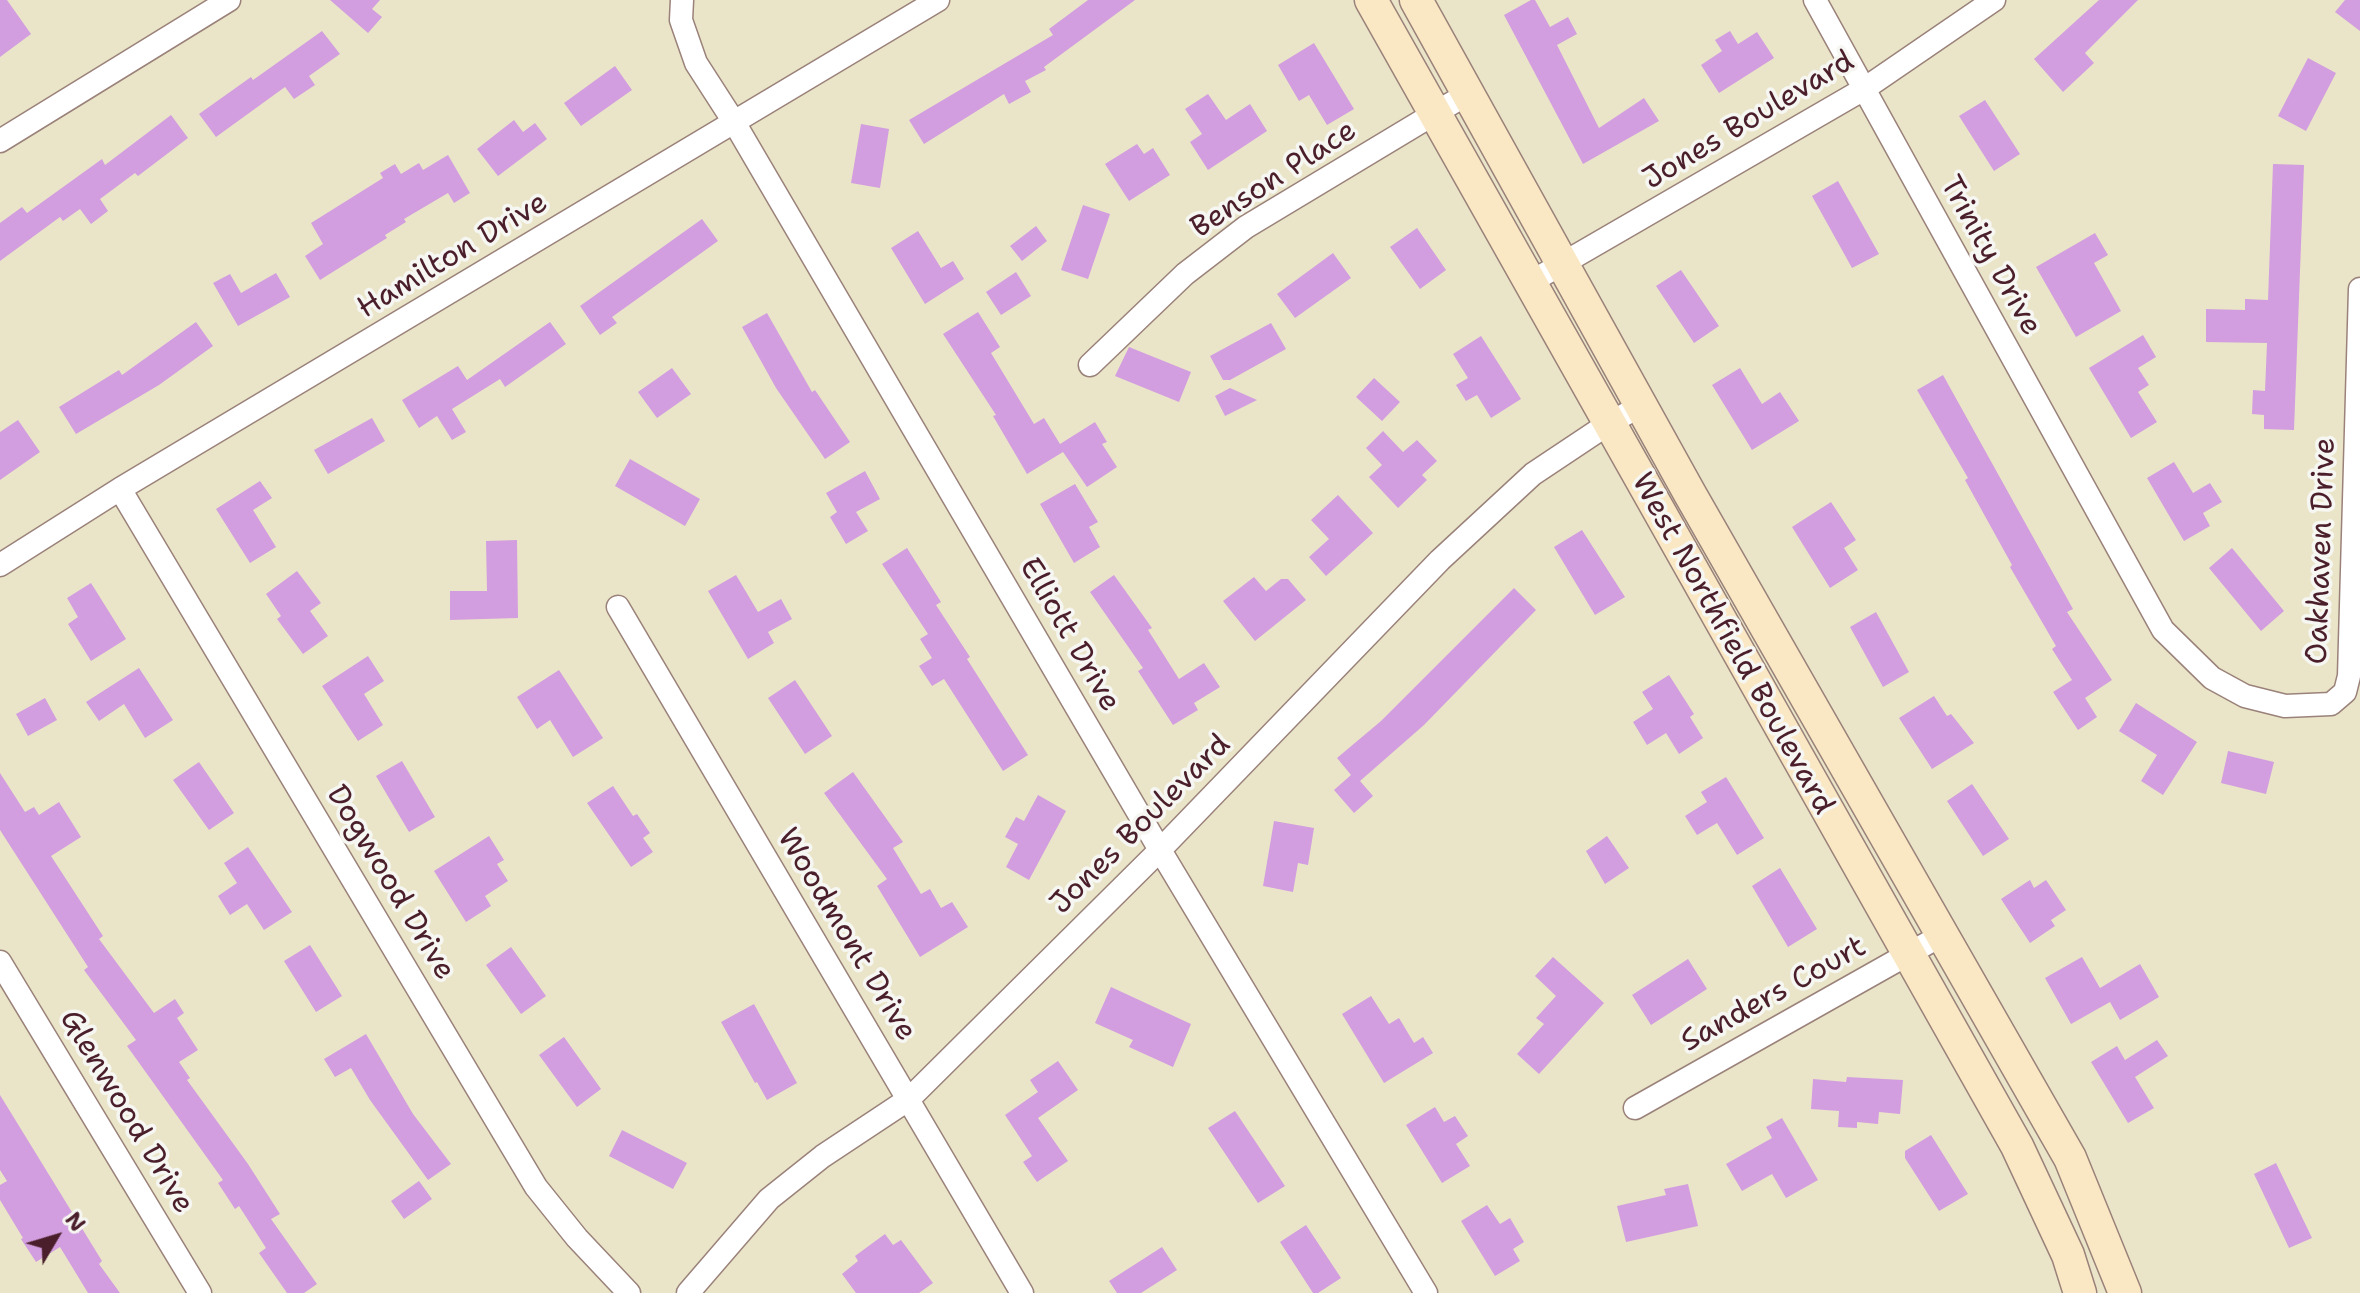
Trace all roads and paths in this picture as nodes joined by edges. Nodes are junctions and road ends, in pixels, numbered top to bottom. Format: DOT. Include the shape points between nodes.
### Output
graph roads {
  1 [pos="229,0"];
  2 [pos="682,0"];
  3 [pos="938,0"];
  4 [pos="1371,0"];
  5 [pos="1416,0"];
  6 [pos="1815,0"];
  7 [pos="1994,0"];
  8 [pos="1864,89"];
  9 [pos="1467,94"];
  10 [pos="1434,115"];
  11 [pos="734,122"];
  12 [pos="0,141"];
  13 [pos="1562,265"];
  14 [pos="1529,283"];
  15 [pos="2360,289"];
  16 [pos="1090,365"];
  17 [pos="1642,405"];
  18 [pos="1608,424"];
  19 [pos="120,489"];
  20 [pos="2113,540"];
  21 [pos="0,565"];
  22 [pos="618,607"];
  23 [pos="1160,850"];
  24 [pos="1942,935"];
  25 [pos="1907,954"];
  26 [pos="0,962"];
  27 [pos="909,1099"];
  28 [pos="1635,1108"];
  29 [pos="200,1293"];
  30 [pos="629,1293"];
  31 [pos="688,1293"];
  32 [pos="1022,1293"];
  33 [pos="1426,1293"];
  34 [pos="2080,1293"];
  35 [pos="2125,1293"];
  1 -- 12 [label="street"];
  2 -- 11 [label="street, Elliott Drive" via="681,20 696,63"];
  3 -- 11 [label="street, Hamilton Drive"];
  4 -- 10 [label="main road, West Northfield Boulevard"];
  5 -- 9 [label="main road, West Northfield Boulevard"];
  6 -- 8 [label="street, Trinity Drive"];
  7 -- 8 [label="street, Jones Boulevard"];
  8 -- 13 [label="street, Jones Boulevard"];
  8 -- 20 [label="street, Trinity Drive"];
  9 -- 10 [label="street, Benson Place"];
  9 -- 13 [label="main road, West Northfield Boulevard"];
  10 -- 14 [label="main road, West Northfield Boulevard"];
  10 -- 16 [label="street, Benson Place" via="1246,227 1185,274"];
  11 -- 19 [label="street, Hamilton Drive"];
  11 -- 23 [label="street, Elliott Drive"];
  13 -- 14 [label="street, Jones Boulevard"];
  13 -- 17 [label="main road, West Northfield Boulevard"];
  14 -- 18 [label="main road, West Northfield Boulevard"];
  15 -- 20 [label="street, Oakhaven Drive" via="2345,692 2331,704 2285,706 2245,696 2212,678 2163,630"];
  17 -- 18 [label="street, Jones Boulevard"];
  17 -- 24 [label="main road, West Northfield Boulevard"];
  18 -- 23 [label="street, Jones Boulevard" via="1533,474 1440,560"];
  18 -- 25 [label="main road, West Northfield Boulevard"];
  19 -- 21 [label="street, Hamilton Drive"];
  19 -- 30 [label="street, Dogwood Drive" via="536,1187"];
  22 -- 27 [label="street, Woodmont Drive"];
  23 -- 27 [label="street, Jones Boulevard"];
  23 -- 33 [label="street, Elliott Drive"];
  24 -- 25 [label="street, Sanders Court"];
  24 -- 35 [label="main road, West Northfield Boulevard" via="2070,1158"];
  25 -- 28 [label="street, Sanders Court"];
  25 -- 34 [label="main road, West Northfield Boulevard" via="2017,1146"];
  26 -- 29 [label="street, Glenwood Drive"];
  27 -- 31 [label="street, Jones Boulevard" via="769,1199"];
  27 -- 32 [label="street, Woodmont Drive"];
}
